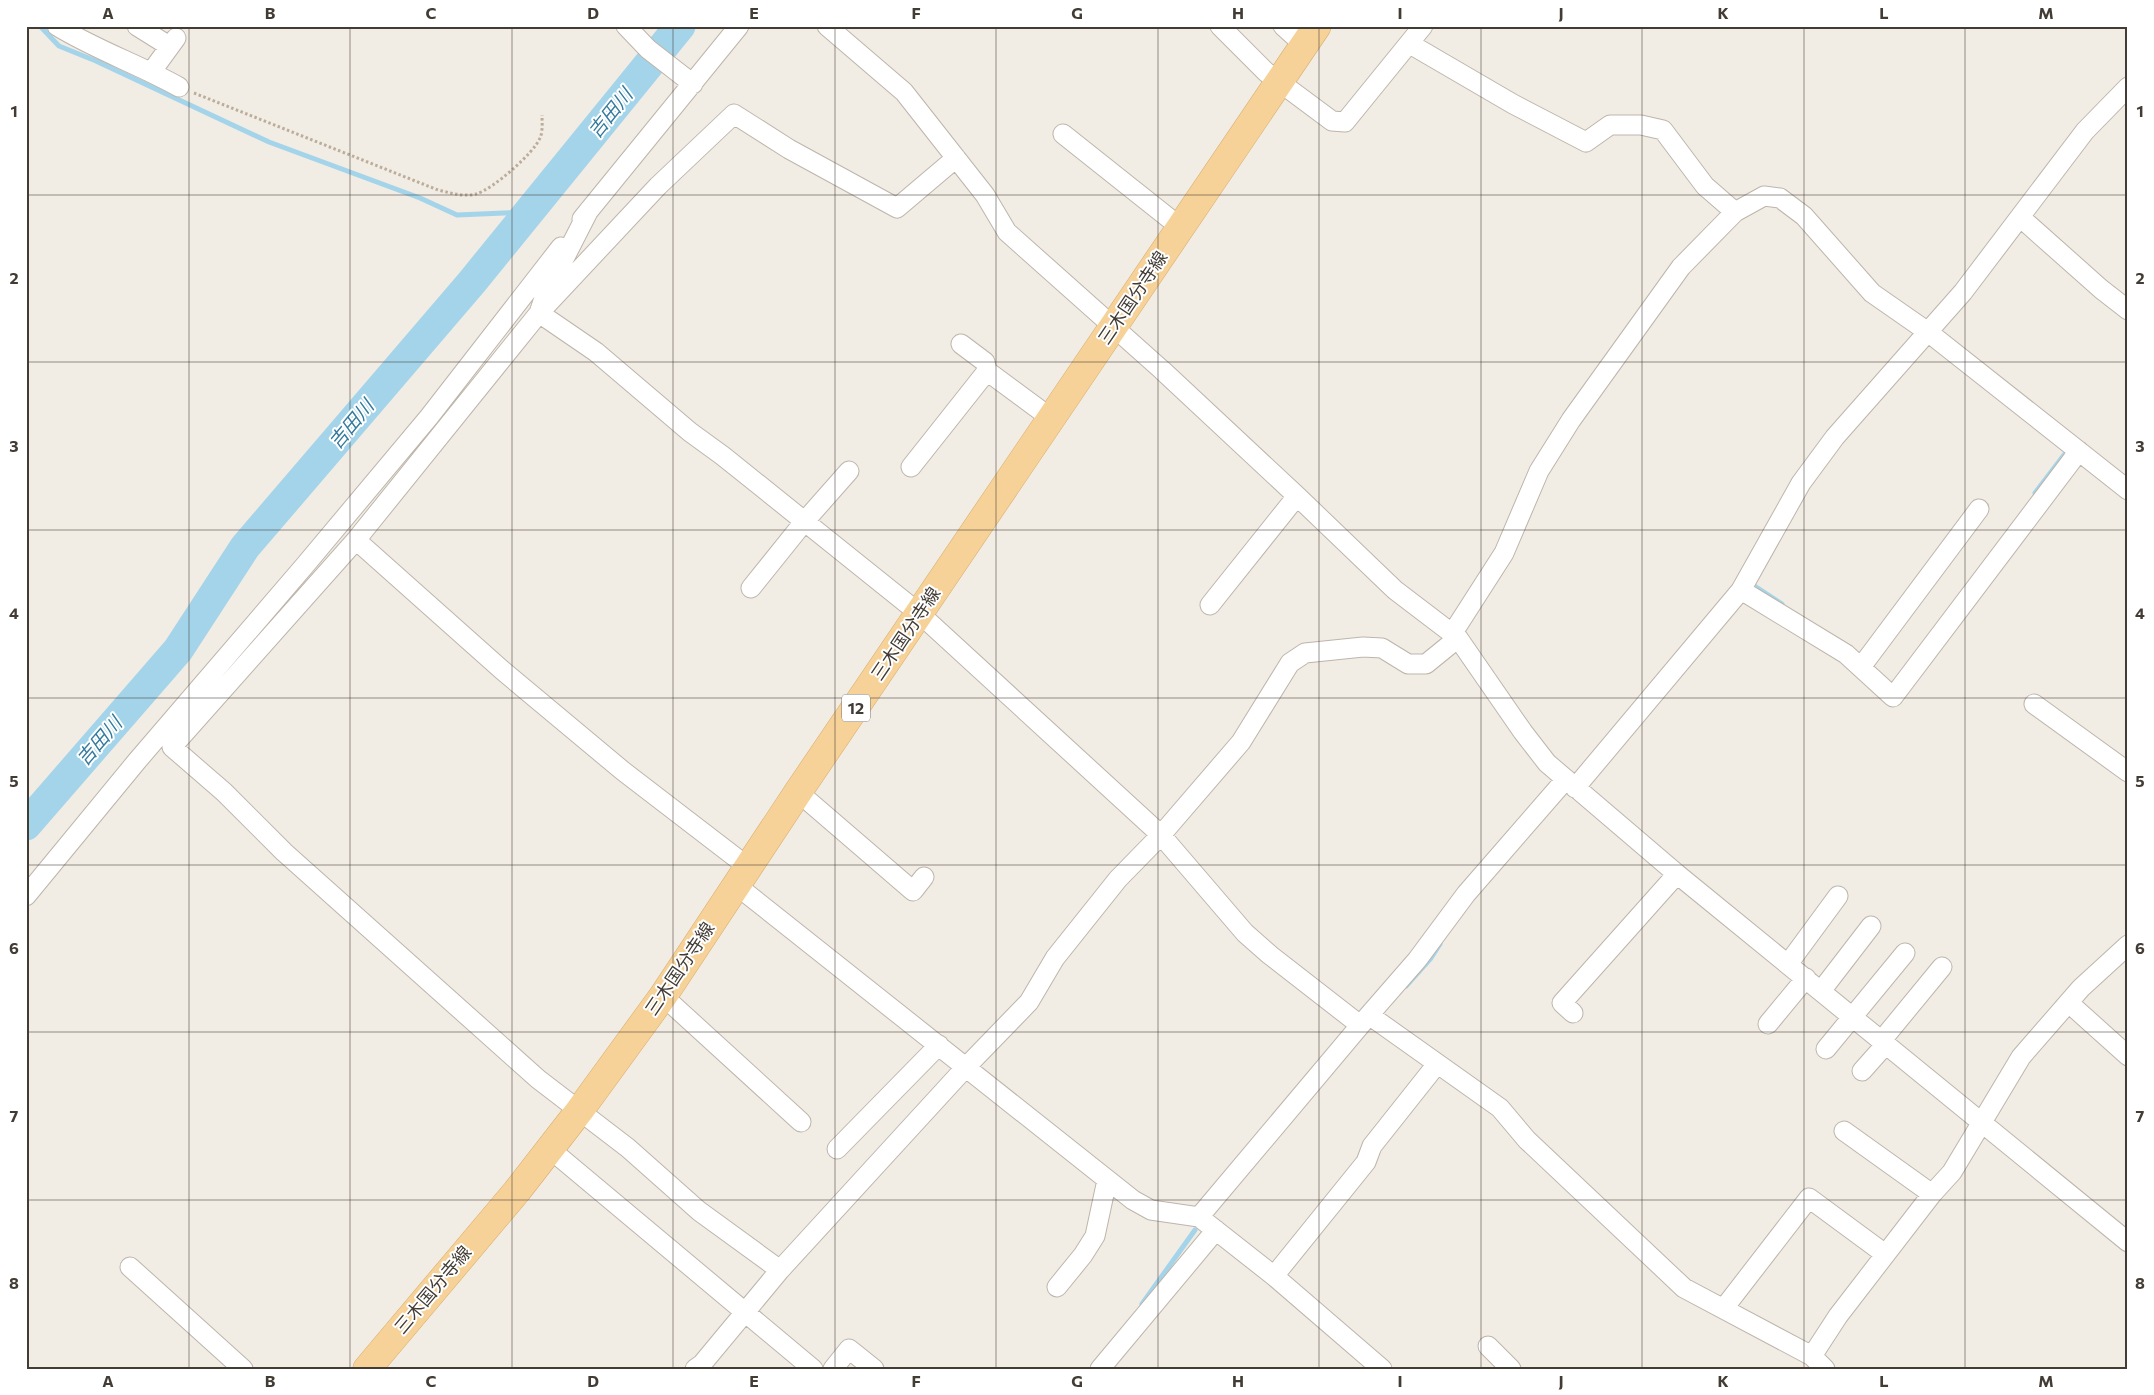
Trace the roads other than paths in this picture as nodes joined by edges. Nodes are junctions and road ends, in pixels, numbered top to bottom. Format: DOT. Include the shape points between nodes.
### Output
graph roads {
  1 [pos="57,26"];
  2 [pos="137,26"];
  3 [pos="626,26"];
  4 [pos="739,26"];
  5 [pos="827,26"];
  6 [pos="1220,26"];
  7 [pos="1283,26"];
  8 [pos="1423,26"];
  9 [pos="1310,36"];
  10 [pos="1410,44"];
  11 [pos="152,72"];
  12 [pos="687,80"];
  13 [pos="1280,81"];
  14 [pos="179,87"];
  15 [pos="2128,87"];
  16 [pos="1063,134"];
  17 [pos="956,158"];
  18 [pos="589,210"];
  19 [pos="1734,212"];
  20 [pos="2020,216"];
  21 [pos="1180,228"];
  22 [pos="2128,310"];
  23 [pos="539,313"];
  24 [pos="1113,326"];
  25 [pos="1928,332"];
  26 [pos="961,344"];
  27 [pos="987,371"];
  28 [pos="1052,418"];
  29 [pos="2079,451"];
  30 [pos="912,467"];
  31 [pos="849,471"];
  32 [pos="2128,490"];
  33 [pos="1297,496"];
  34 [pos="1980,509"];
  35 [pos="804,522"];
  36 [pos="356,540"];
  37 [pos="751,588"];
  38 [pos="1742,590"];
  39 [pos="1210,605"];
  40 [pos="920,614"];
  41 [pos="1455,636"];
  42 [pos="1861,668"];
  43 [pos="2034,704"];
  44 [pos="2128,772"];
  45 [pos="1571,784"];
  46 [pos="798,792"];
  47 [pos="1161,835"];
  48 [pos="1677,874"];
  49 [pos="742,876"];
  50 [pos="924,877"];
  51 [pos="26,896"];
  52 [pos="1838,896"];
  53 [pos="1871,926"];
  54 [pos="2128,945"];
  55 [pos="1905,952"];
  56 [pos="1788,964"];
  57 [pos="1942,967"];
  58 [pos="1806,978"];
  59 [pos="1821,990"];
  60 [pos="663,996"];
  61 [pos="2069,1003"];
  62 [pos="1573,1013"];
  63 [pos="1853,1016"];
  64 [pos="1370,1020"];
  65 [pos="1768,1024"];
  66 [pos="1884,1042"];
  67 [pos="939,1045"];
  68 [pos="1826,1049"];
  69 [pos="2128,1056"];
  70 [pos="1437,1064"];
  71 [pos="966,1067"];
  72 [pos="1862,1071"];
  73 [pos="580,1110"];
  74 [pos="801,1122"];
  75 [pos="1982,1122"];
  76 [pos="1844,1131"];
  77 [pos="837,1148"];
  78 [pos="550,1149"];
  79 [pos="1107,1180"];
  80 [pos="1932,1194"];
  81 [pos="1199,1217"];
  82 [pos="1216,1230"];
  83 [pos="2128,1242"];
  84 [pos="1885,1254"];
  85 [pos="130,1267"];
  86 [pos="780,1270"];
  87 [pos="1274,1276"];
  88 [pos="1057,1287"];
  89 [pos="1724,1308"];
  90 [pos="746,1312"];
  91 [pos="1488,1346"];
  92 [pos="1819,1365"];
  93 [pos="1508,1368"];
  94 [pos="243,1369"];
  95 [pos="367,1369"];
  96 [pos="695,1369"];
  97 [pos="813,1369"];
  98 [pos="833,1369"];
  99 [pos="874,1369"];
  100 [pos="1100,1369"];
  101 [pos="1382,1369"];
  1 -- 11 [label="street" via="78,39"];
  2 -- 11 [label="street" via="172,42"];
  3 -- 12 [label="street" via="648,49"];
  4 -- 12 [label="street"];
  5 -- 17 [label="street" via="904,92"];
  6 -- 13 [label="street" via="1266,72"];
  7 -- 9 [label="street"];
  8 -- 10 [label="street"];
  9 -- 13 [label="main road, 三木国分寺線 / 12"];
  10 -- 13 [label="street" via="1345,122 1332,121"];
  10 -- 19 [label="street" via="1586,142 1610,125 1641,125 1663,130 1705,186"];
  11 -- 14 [label="street"];
  12 -- 18 [label="street"];
  13 -- 21 [label="main road, 三木国分寺線 / 12"];
  15 -- 20 [label="street" via="2085,131"];
  16 -- 21 [label="street"];
  17 -- 23 [label="street" via="897,208 789,150 734,114 658,186"];
  17 -- 24 [label="street" via="985,195 1007,232"];
  18 -- 23 [label="street"];
  18 -- 51 [label="street" via="429,416"];
  19 -- 25 [label="street" via="1764,196 1780,198 1804,216 1872,293"];
  19 -- 41 [label="street" via="1680,267 1571,420 1539,471 1504,553"];
  20 -- 22 [label="street"];
  20 -- 25 [label="street" via="1963,292"];
  21 -- 24 [label="main road, 三木国分寺線 / 12"];
  23 -- 35 [label="street" via="596,352"];
  23 -- 36 [label="street"];
  24 -- 28 [label="main road, 三木国分寺線 / 12"];
  24 -- 33 [label="street"];
  25 -- 29 [label="street"];
  25 -- 38 [label="street" via="1835,437 1801,483"];
  26 -- 27 [label="street" via="985,362"];
  27 -- 28 [label="street"];
  27 -- 30 [label="street"];
  28 -- 40 [label="main road, 三木国分寺線 / 12"];
  29 -- 32 [label="street"];
  29 -- 42 [label="street" via="1893,697"];
  31 -- 35 [label="street"];
  33 -- 39 [label="street"];
  33 -- 41 [label="street" via="1395,590"];
  34 -- 42 [label="street"];
  35 -- 37 [label="street"];
  35 -- 40 [label="street"];
  36 -- 49 [label="street"];
  36 -- 73 [label="street" via="172,747 224,792 284,852 538,1079"];
  38 -- 42 [label="street" via="1846,654"];
  38 -- 45 [label="street"];
  40 -- 46 [label="main road, 三木国分寺線 / 12"];
  40 -- 47 [label="street"];
  41 -- 45 [label="street" via="1547,763"];
  41 -- 47 [label="street" via="1426,664 1408,664 1382,648 1363,647 1305,653 1290,663 1241,742"];
  43 -- 44 [label="street"];
  45 -- 48 [label="street"];
  45 -- 64 [label="street" via="1466,894"];
  46 -- 49 [label="main road, 三木国分寺線 / 12"];
  46 -- 50 [label="street" via="913,891"];
  47 -- 64 [label="street" via="1245,933 1270,956"];
  47 -- 71 [label="street" via="1118,879 1055,958 1029,1002"];
  48 -- 56 [label="street"];
  48 -- 62 [label="street" via="1562,1003"];
  49 -- 60 [label="main road, 三木国分寺線 / 12"];
  49 -- 67 [label="street"];
  52 -- 56 [label="street"];
  53 -- 59 [label="street"];
  54 -- 61 [label="street"];
  55 -- 63 [label="street"];
  56 -- 58 [label="street"];
  57 -- 66 [label="street"];
  58 -- 59 [label="street"];
  58 -- 65 [label="street"];
  59 -- 63 [label="street"];
  60 -- 73 [label="main road, 三木国分寺線 / 12"];
  60 -- 74 [label="street"];
  61 -- 69 [label="street"];
  61 -- 75 [label="street" via="2021,1057"];
  63 -- 66 [label="street"];
  63 -- 68 [label="street"];
  64 -- 70 [label="street"];
  64 -- 81 [label="street"];
  66 -- 72 [label="street"];
  66 -- 75 [label="street"];
  67 -- 71 [label="street"];
  67 -- 77 [label="street"];
  70 -- 87 [label="street" via="1372,1146 1366,1162"];
  70 -- 89 [label="street" via="1500,1108 1527,1140 1684,1288"];
  71 -- 79 [label="street"];
  71 -- 86 [label="street"];
  73 -- 78 [label="main road, 三木国分寺線 / 12"];
  73 -- 86 [label="street" via="699,1211"];
  75 -- 80 [label="street" via="1952,1172"];
  75 -- 83 [label="street"];
  76 -- 80 [label="street"];
  78 -- 90 [label="street"];
  78 -- 95 [label="main road, 三木国分寺線 / 12"];
  79 -- 81 [label="street" via="1152,1210"];
  79 -- 88 [label="street" via="1095,1236"];
  80 -- 84 [label="street"];
  81 -- 82 [label="street"];
  82 -- 87 [label="street"];
  82 -- 100 [label="street"];
  84 -- 89 [label="street" via="1809,1198"];
  84 -- 92 [label="street" via="1838,1316"];
  85 -- 94 [label="street"];
  86 -- 90 [label="street"];
  87 -- 101 [label="street"];
  89 -- 92 [label="street"];
  90 -- 96 [label="street"];
  90 -- 97 [label="street"];
  91 -- 93 [label="street"];
  98 -- 99 [label="street" via="849,1349"];
}
